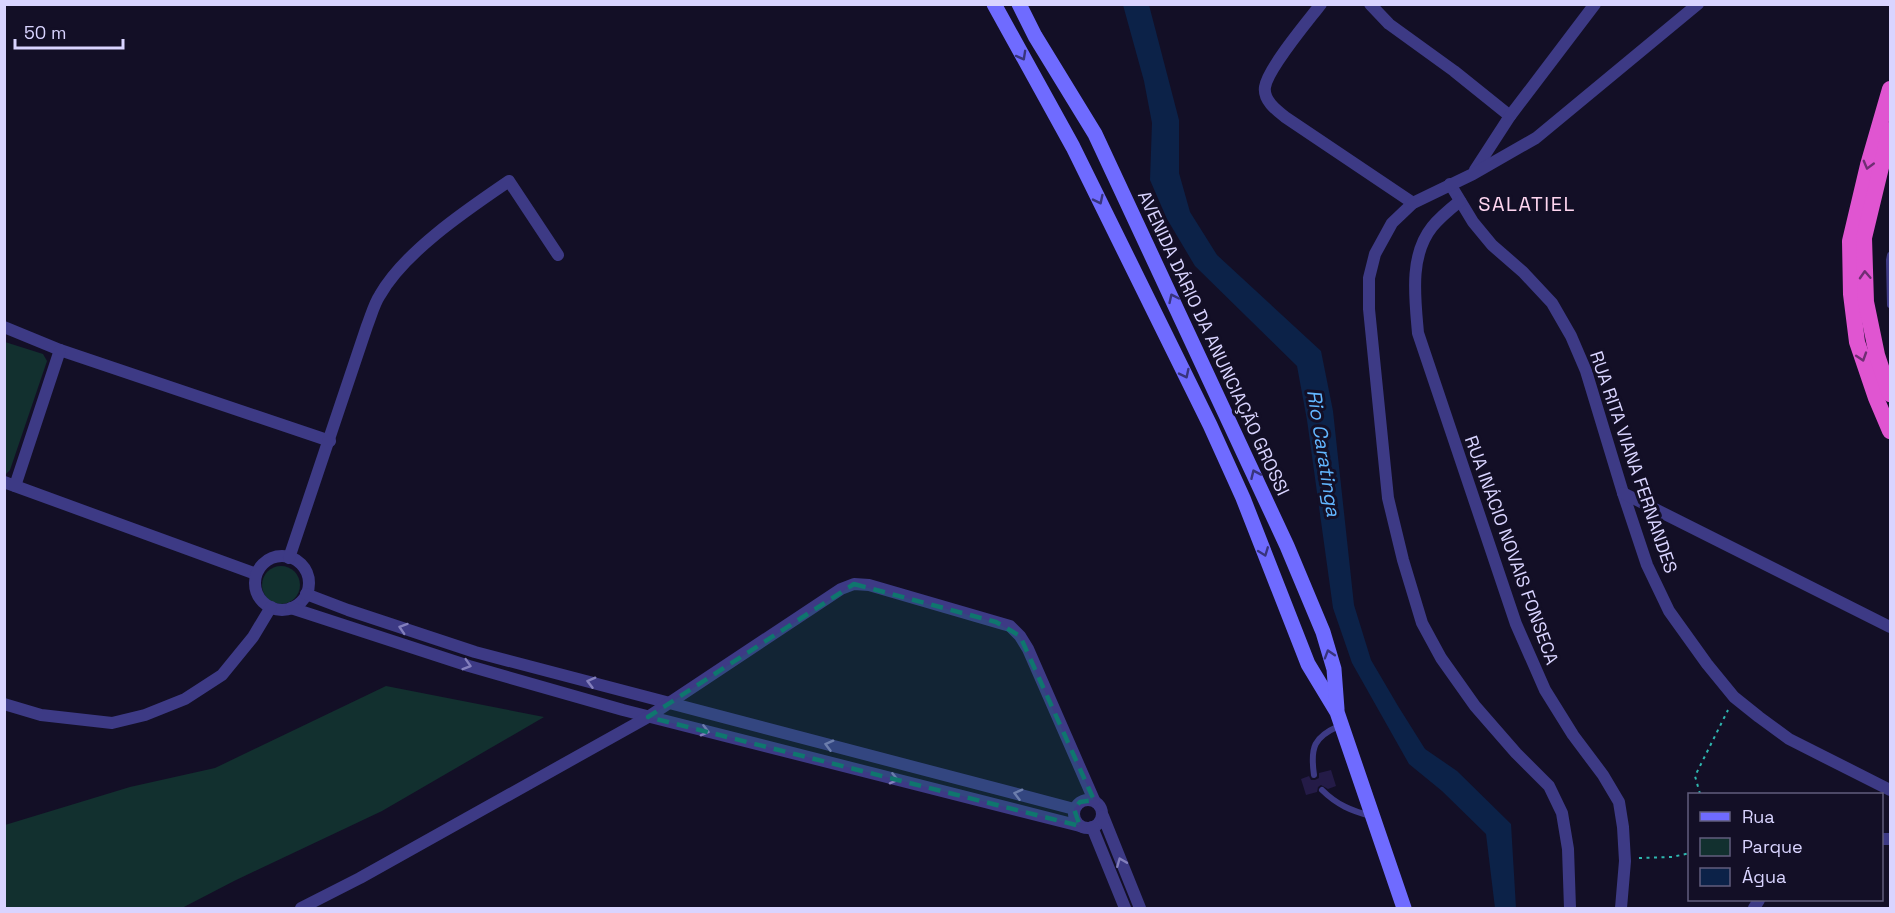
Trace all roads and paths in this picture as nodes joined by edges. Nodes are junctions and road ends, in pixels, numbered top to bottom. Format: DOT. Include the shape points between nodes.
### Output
graph roads {
  1 [pos="994,4"];
  2 [pos="1019,4"];
  3 [pos="1321,4"];
  4 [pos="1370,4"];
  5 [pos="1698,4"];
  6 [pos="1591,6"];
  7 [pos="1890,89"];
  8 [pos="1510,116"];
  9 [pos="1890,130"];
  10 [pos="1095,134"];
  11 [pos="1073,147"];
  12 [pos="1473,174"];
  13 [pos="1450,184"];
  14 [pos="1460,201"];
  15 [pos="1413,203"];
  16 [pos="558,255"];
  17 [pos="1890,255"];
  18 [pos="1890,305"];
  19 [pos="4,327"];
  20 [pos="60,350"];
  21 [pos="1890,394"];
  22 [pos="1890,431"];
  23 [pos="330,441"];
  24 [pos="10,484"];
  25 [pos="1623,493"];
  26 [pos="290,558"];
  27 [pos="256,574"];
  28 [pos="306,594"];
  29 [pos="271,607"];
  30 [pos="291,608"];
  31 [pos="1890,627"];
  32 [pos="636,694"];
  33 [pos="1734,697"];
  34 [pos="668,702"];
  35 [pos="4,704"];
  36 [pos="623,710"];
  37 [pos="648,717"];
  38 [pos="1339,718"];
  39 [pos="1314,775"];
  40 [pos="1322,790"];
  41 [pos="1890,790"];
  42 [pos="1699,793"];
  43 [pos="1094,800"];
  44 [pos="1074,809"];
  45 [pos="1103,816"];
  46 [pos="1372,816"];
  47 [pos="1086,827"];
  48 [pos="1688,854"];
  49 [pos="1625,861"];
  50 [pos="301,909"];
  51 [pos="1125,909"];
  52 [pos="1140,909"];
  53 [pos="1404,909"];
  54 [pos="1570,909"];
  55 [pos="1621,909"];
  1 -- 11 [label="main road, AVENIDA DÁRIO DA ANUNCIAÇÃO GROSSI, one-way"];
  2 -- 10 [label="main road, AVENIDA DÁRIO DA ANUNCIAÇÃO GROSSI"];
  3 -- 15 [label="street" via="1276,64 1265,86 1267,99 1274,108"];
  4 -- 8 [label="street" via="1389,24"];
  5 -- 12 [label="street" via="1536,138"];
  6 -- 8 [label="street"];
  7 -- 22 [label="highway, one-way" via="1850,241 1857,342"];
  8 -- 12 [label="street"];
  21 -- 9 [label="highway, one-way" via="1866,302 1864,238"];
  10 -- 11 [label="main road"];
  38 -- 10 [label="main road, AVENIDA DÁRIO DA ANUNCIAÇÃO GROSSI, one-way" via="1334,669 1323,632 1241,444"];
  11 -- 38 [label="main road, AVENIDA DÁRIO DA ANUNCIAÇÃO GROSSI, one-way" via="1210,425 1308,664"];
  12 -- 13 [label="street"];
  13 -- 14 [label="street, RUA RITA VIANA FERNANDES"];
  13 -- 15 [label="street"];
  14 -- 25 [label="street, RUA RITA VIANA FERNANDES" via="1492,245 1552,303 1571,336 1586,371"];
  14 -- 49 [label="street, RUA INÁCIO NOVAIS FONSECA" via="1431,228 1419,255 1414,287 1418,333 1516,624 1545,690 1619,802"];
  15 -- 54 [label="street" via="1392,223 1375,254 1369,278 1388,498 1422,623 1441,658 1476,706 1549,786 1562,813"];
  16 -- 23 [label="street" via="509,181 465,210 394,275 379,296"];
  17 -- 18 [label="lane"];
  19 -- 20 [label="street"];
  20 -- 23 [label="street"];
  20 -- 24 [label="street"];
  23 -- 26 [label="street"];
  24 -- 27 [label="street"];
  25 -- 31 [label="street"];
  25 -- 33 [label="street, RUA RITA VIANA FERNANDES" via="1647,565 1669,611"];
  26 -- 27 [label="street" via="268,560"];
  26 -- 28 [label="street" via="307,573"];
  27 -- 29 [label="street" via="256,592"];
  28 -- 30 [label="street"];
  32 -- 28 [label="street, one-way" via="475,652"];
  29 -- 30 [label="street"];
  29 -- 35 [label="street" via="253,638 222,675 185,699 145,716 112,723 41,715"];
  30 -- 36 [label="street, one-way" via="469,666"];
  32 -- 34 [label="street"];
  32 -- 36 [label="street" via="626,697"];
  33 -- 41 [label="street, RUA RITA VIANA FERNANDES" via="1790,738"];
  33 -- 42 [label="path" via="1695,776"];
  34 -- 37 [label="street"];
  34 -- 43 [label="street" via="841,589 854,584 869,585 1010,626 1028,649"];
  44 -- 34 [label="street, one-way"];
  36 -- 37 [label="street"];
  37 -- 47 [label="street, one-way"];
  37 -- 50 [label="street"];
  38 -- 39 [label="lane" via="1314,748"];
  38 -- 46 [label="main road, AVENIDA DÁRIO DA ANUNCIAÇÃO GROSSI"];
  40 -- 46 [label="lane" via="1346,809"];
  43 -- 44 [label="street" via="1080,802"];
  43 -- 45 [label="street" via="1101,806"];
  44 -- 47 [label="street" via="1074,819"];
  45 -- 47 [label="street" via="1098,824"];
  52 -- 45 [label="street, one-way"];
  46 -- 53 [label="main road, AVENIDA DÁRIO DA ANUNCIAÇÃO GROSSI"];
  47 -- 51 [label="street"];
  48 -- 49 [label="path"];
  49 -- 55 [label="street, RUA INÁCIO NOVAIS FONSECA"];
}
